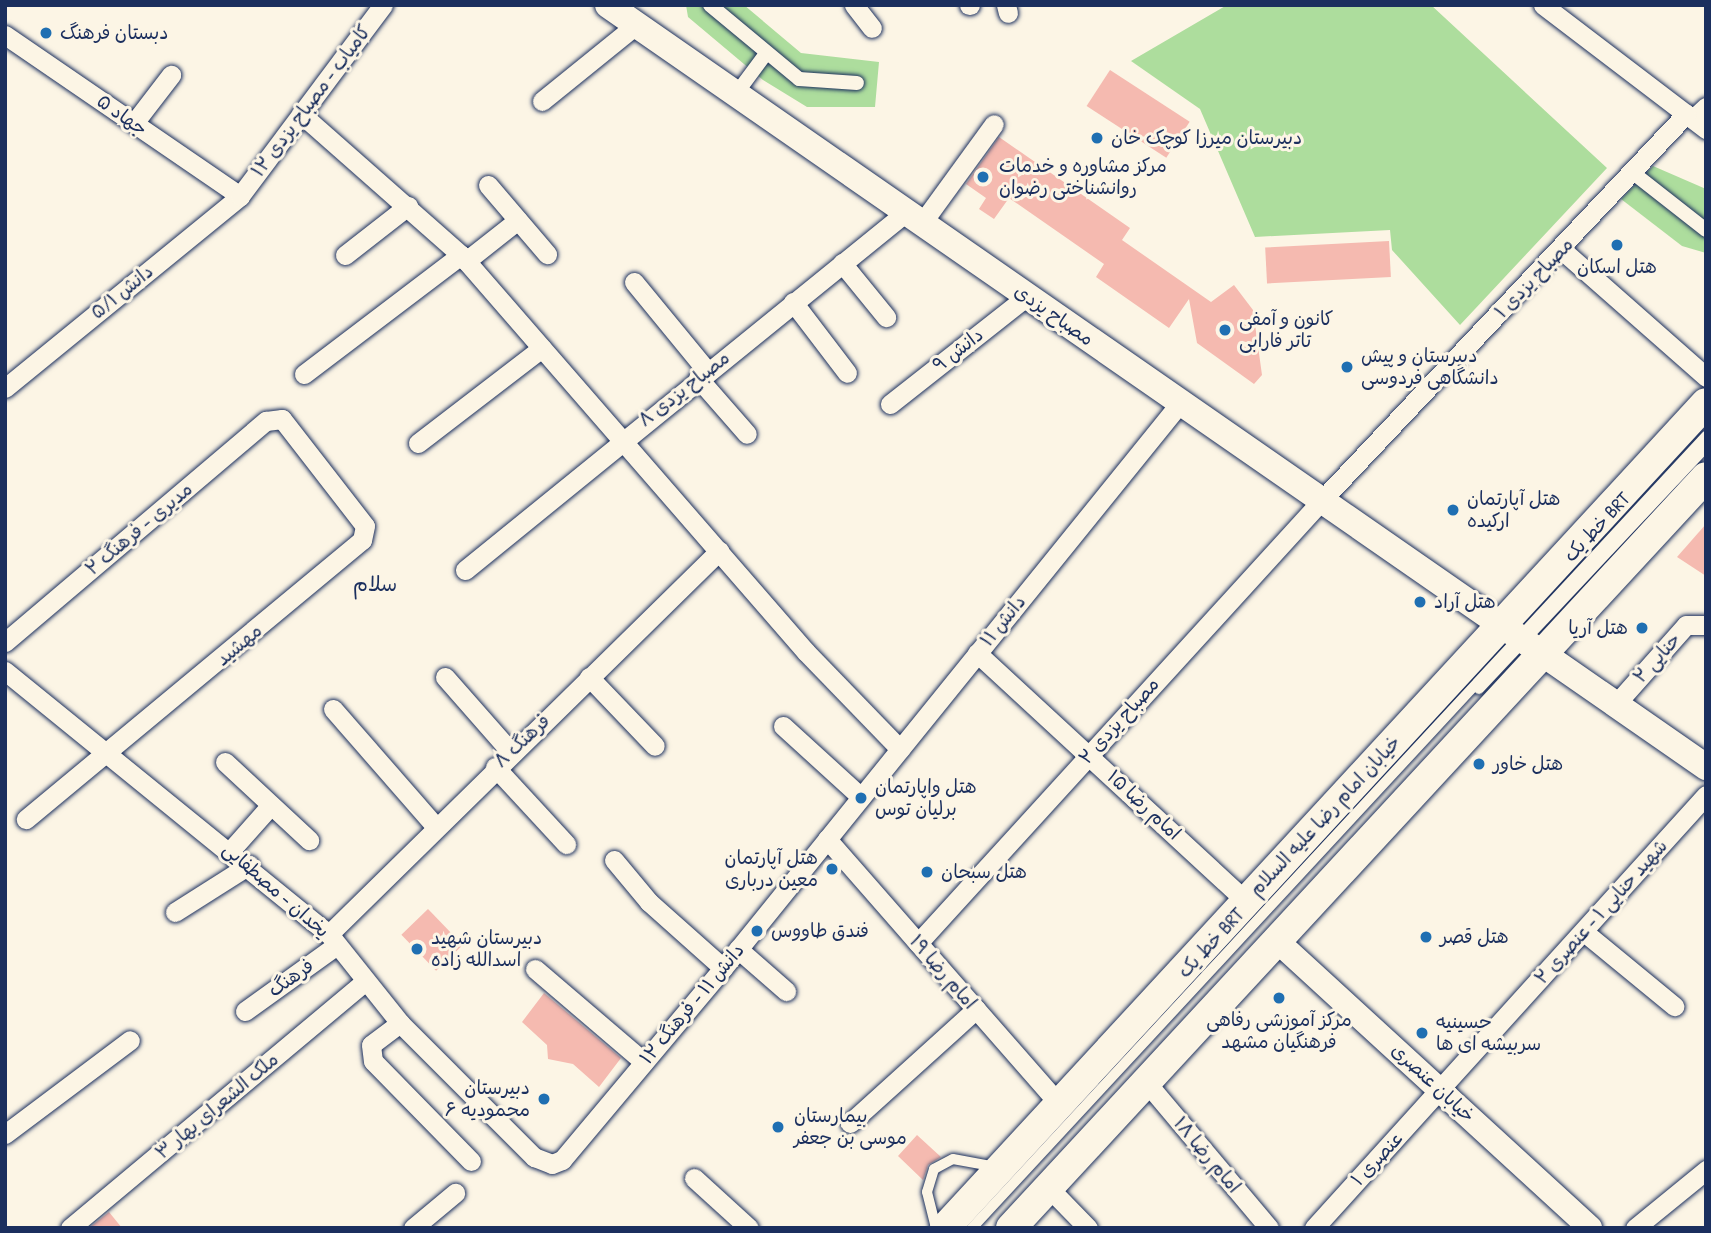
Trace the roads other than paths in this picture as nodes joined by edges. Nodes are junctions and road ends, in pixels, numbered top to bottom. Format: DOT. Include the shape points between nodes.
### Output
graph roads {
  1 [pos="383,5"];
  2 [pos="608,5"];
  3 [pos="710,5"];
  4 [pos="854,5"];
  5 [pos="1542,6"];
  6 [pos="636,25"];
  7 [pos="872,28"];
  8 [pos="5,35"];
  9 [pos="765,55"];
  10 [pos="171,75"];
  11 [pos="857,83"];
  12 [pos="736,94"];
  13 [pos="542,101"];
  14 [pos="301,114"];
  15 [pos="1698,117"];
  16 [pos="134,123"];
  17 [pos="994,124"];
  18 [pos="1632,172"];
  19 [pos="488,185"];
  20 [pos="240,196"];
  21 [pos="408,206"];
  22 [pos="914,218"];
  23 [pos="518,220"];
  24 [pos="1706,230"];
  25 [pos="1562,250"];
  26 [pos="547,254"];
  27 [pos="345,255"];
  28 [pos="464,258"];
  29 [pos="842,263"];
  30 [pos="634,282"];
  31 [pos="1027,296"];
  32 [pos="793,302"];
  33 [pos="886,317"];
  34 [pos="542,348"];
  35 [pos="847,373"];
  36 [pos="304,374"];
  37 [pos="703,374"];
  38 [pos="1706,377"];
  39 [pos="5,388"];
  40 [pos="1180,402"];
  41 [pos="1706,403"];
  42 [pos="890,404"];
  43 [pos="747,434"];
  44 [pos="1706,436"];
  45 [pos="621,439"];
  46 [pos="418,443"];
  47 [pos="1706,447"];
  48 [pos="1706,477"];
  49 [pos="1321,501"];
  50 [pos="366,534"];
  51 [pos="719,551"];
  52 [pos="465,570"];
  53 [pos="1706,625"];
  54 [pos="1521,640"];
  55 [pos="5,642"];
  56 [pos="977,653"];
  57 [pos="5,671"];
  58 [pos="445,677"];
  59 [pos="589,677"];
  60 [pos="1615,705"];
  61 [pos="333,709"];
  62 [pos="783,726"];
  63 [pos="655,746"];
  64 [pos="900,749"];
  65 [pos="511,752"];
  66 [pos="110,754"];
  67 [pos="1090,754"];
  68 [pos="225,762"];
  69 [pos="495,767"];
  70 [pos="1706,767"];
  71 [pos="1706,795"];
  72 [pos="861,797"];
  73 [pos="271,805"];
  74 [pos="26,820"];
  75 [pos="436,827"];
  76 [pos="827,839"];
  77 [pos="309,840"];
  78 [pos="566,844"];
  79 [pos="230,850"];
  80 [pos="614,860"];
  81 [pos="249,865"];
  82 [pos="1246,901"];
  83 [pos="175,912"];
  84 [pos="1584,932"];
  85 [pos="333,939"];
  86 [pos="1276,940"];
  87 [pos="918,943"];
  88 [pos="738,948"];
  89 [pos="723,968"];
  90 [pos="535,969"];
  91 [pos="363,984"];
  92 [pos="786,991"];
  93 [pos="1674,1006"];
  94 [pos="976,1009"];
  95 [pos="245,1011"];
  96 [pos="400,1023"];
  97 [pos="130,1040"];
  98 [pos="644,1062"];
  99 [pos="1146,1082"];
  100 [pos="1441,1091"];
  101 [pos="1059,1104"];
  102 [pos="850,1123"];
  103 [pos="5,1134"];
  104 [pos="471,1161"];
  105 [pos="552,1164"];
  106 [pos="1000,1167"];
  107 [pos="1706,1170"];
  108 [pos="694,1178"];
  109 [pos="1048,1187"];
  110 [pos="455,1193"];
  111 [pos="70,1228"];
  112 [pos="413,1228"];
  113 [pos="750,1228"];
  114 [pos="936,1228"];
  115 [pos="945,1228"];
  116 [pos="972,1228"];
  117 [pos="979,1228"];
  118 [pos="1011,1228"];
  119 [pos="1088,1228"];
  120 [pos="1269,1228"];
  121 [pos="1314,1228"];
  122 [pos="1590,1228"];
  123 [pos="1635,1228"];
  1 -- 14 [label="street, کامیاب - مصباح یزدی ۱۲"];
  2 -- 6 [label="main road, مصباح یزدی"];
  3 -- 9 [label="street"];
  4 -- 7 [label="street"];
  5 -- 15 [label="street"];
  6 -- 12 [label="main road, مصباح یزدی"];
  6 -- 13 [label="street"];
  8 -- 16 [label="street, جهاد ۵"];
  9 -- 11 [label="street" via="799,79"];
  9 -- 12 [label="street"];
  10 -- 16 [label="street"];
  12 -- 22 [label="main road, مصباح یزدی"];
  14 -- 20 [label="street, کامیاب - مصباح یزدی ۱۲"];
  14 -- 21 [label="street"];
  15 -- 18 [label="street, مصباح یزدی ۱"];
  16 -- 20 [label="street, جهاد ۵"];
  17 -- 22 [label="street, مصباح یزدی ۸"];
  18 -- 24 [label="street"];
  18 -- 25 [label="street, مصباح یزدی ۱"];
  19 -- 23 [label="street"];
  20 -- 39 [label="street, دانش ۵/۱"];
  21 -- 27 [label="street"];
  21 -- 28 [label="street"];
  22 -- 29 [label="street, مصباح یزدی ۸"];
  22 -- 31 [label="main road, مصباح یزدی"];
  23 -- 26 [label="street"];
  23 -- 28 [label="street"];
  25 -- 38 [label="street"];
  25 -- 49 [label="street, مصباح یزدی ۱"];
  28 -- 34 [label="street"];
  28 -- 36 [label="street"];
  29 -- 32 [label="street, مصباح یزدی ۸"];
  29 -- 33 [label="street"];
  30 -- 37 [label="street"];
  31 -- 40 [label="main road, مصباح یزدی"];
  31 -- 42 [label="street, دانش ۹"];
  32 -- 35 [label="street"];
  32 -- 37 [label="street, مصباح یزدی ۸"];
  34 -- 45 [label="street"];
  34 -- 46 [label="street"];
  37 -- 43 [label="street"];
  37 -- 45 [label="street, مصباح یزدی ۸"];
  40 -- 49 [label="main road, مصباح یزدی"];
  40 -- 56 [label="street, دانش ۱۱"];
  41 -- 54 [label="main road, خیابان امام رضا علیه السلام"];
  44 -- 54 [label="lane, خط یک BRT"];
  45 -- 51 [label="street"];
  45 -- 52 [label="street, مصباح یزدی ۸"];
  47 -- 54 [label="lane, خط یک BRT"];
  48 -- 54 [label="main road, خیابان امام رضا علیه السلام"];
  49 -- 54 [label="main road, مصباح یزدی"];
  49 -- 67 [label="street, مصباح یزدی ۲"];
  50 -- 55 [label="street, مدیری - فرهنگ ۲" via="282,419 274,418"];
  50 -- 66 [label="street, مهشید"];
  51 -- 59 [label="street, فرهنگ ۸"];
  51 -- 64 [label="street"];
  53 -- 60 [label="street, حنایی ۲" via="1686,625"];
  54 -- 60 [label="main road, مصباح یزدی"];
  54 -- 82 [label="main road, خیابان امام رضا علیه السلام"];
  54 -- 86 [label="main road, خیابان امام رضا علیه السلام"];
  54 -- 116 [label="lane, خط یک BRT"];
  54 -- 117 [label="lane, خط یک BRT"];
  56 -- 64 [label="street, دانش ۱۱"];
  56 -- 67 [label="street, امام رضا ۱۵"];
  57 -- 66 [label="street, یخدان - مصطفایی"];
  58 -- 65 [label="street"];
  59 -- 63 [label="street"];
  59 -- 65 [label="street, فرهنگ ۸"];
  60 -- 70 [label="main road, مصباح یزدی"];
  61 -- 75 [label="street"];
  62 -- 72 [label="street"];
  64 -- 72 [label="street, دانش ۱۱"];
  65 -- 69 [label="street, فرهنگ ۸"];
  66 -- 74 [label="street, مهشید"];
  66 -- 79 [label="street, یخدان - مصطفایی"];
  67 -- 82 [label="street, امام رضا ۱۵"];
  67 -- 87 [label="street, مصباح یزدی ۲"];
  68 -- 73 [label="street"];
  69 -- 75 [label="street, فرهنگ ۸"];
  69 -- 78 [label="street"];
  71 -- 84 [label="street, شهید حنایی ۱ - عنصری ۲"];
  72 -- 76 [label="street, دانش ۱۱"];
  73 -- 77 [label="street"];
  73 -- 79 [label="street"];
  75 -- 85 [label="street, فرهنگ ۸"];
  76 -- 87 [label="street, امام رضا ۱۹"];
  76 -- 88 [label="street, دانش ۱۱ - فرهنگ ۱۲"];
  79 -- 81 [label="street, یخدان - مصطفایی"];
  80 -- 89 [label="street" via="649,901"];
  81 -- 83 [label="street"];
  81 -- 85 [label="street, یخدان - مصطفایی"];
  82 -- 101 [label="main road, خیابان امام رضا علیه السلام"];
  84 -- 93 [label="street"];
  84 -- 100 [label="street, شهید حنایی ۱ - عنصری ۲"];
  85 -- 91 [label="street, یخدان - مصطفایی"];
  85 -- 95 [label="street, فرهنگ"];
  86 -- 99 [label="main road, خیابان امام رضا علیه السلام"];
  86 -- 100 [label="street, خیابان عنصری"];
  87 -- 94 [label="street, امام رضا ۱۹"];
  88 -- 89 [label="street, دانش ۱۱ - فرهنگ ۱۲"];
  88 -- 92 [label="street"];
  89 -- 98 [label="street, دانش ۱۱ - فرهنگ ۱۲"];
  90 -- 98 [label="street"];
  91 -- 96 [label="street, یخدان - مصطفایی"];
  91 -- 111 [label="street, ملک الشعرای بهار ۳"];
  94 -- 101 [label="street, امام رضا ۱۹"];
  94 -- 102 [label="street"];
  96 -- 104 [label="street" via="371,1045 373,1061"];
  96 -- 105 [label="street, یخدان - مصطفایی" via="534,1157"];
  97 -- 103 [label="street"];
  98 -- 105 [label="street, دانش ۱۱ - فرهنگ ۱۲" via="562,1160"];
  99 -- 109 [label="main road, خیابان امام رضا علیه السلام"];
  99 -- 120 [label="street, امام رضا ۱۸"];
  100 -- 121 [label="street, عنصری ۱"];
  100 -- 122 [label="street, خیابان عنصری"];
  101 -- 106 [label="main road, خیابان امام رضا علیه السلام"];
  106 -- 114 [label="lane" via="953,1159 934,1169 927,1192"];
  106 -- 115 [label="main road, خیابان امام رضا علیه السلام"];
  107 -- 123 [label="street"];
  108 -- 113 [label="street"];
  109 -- 118 [label="main road, خیابان امام رضا علیه السلام"];
  109 -- 119 [label="street"];
  110 -- 112 [label="street"];
}
